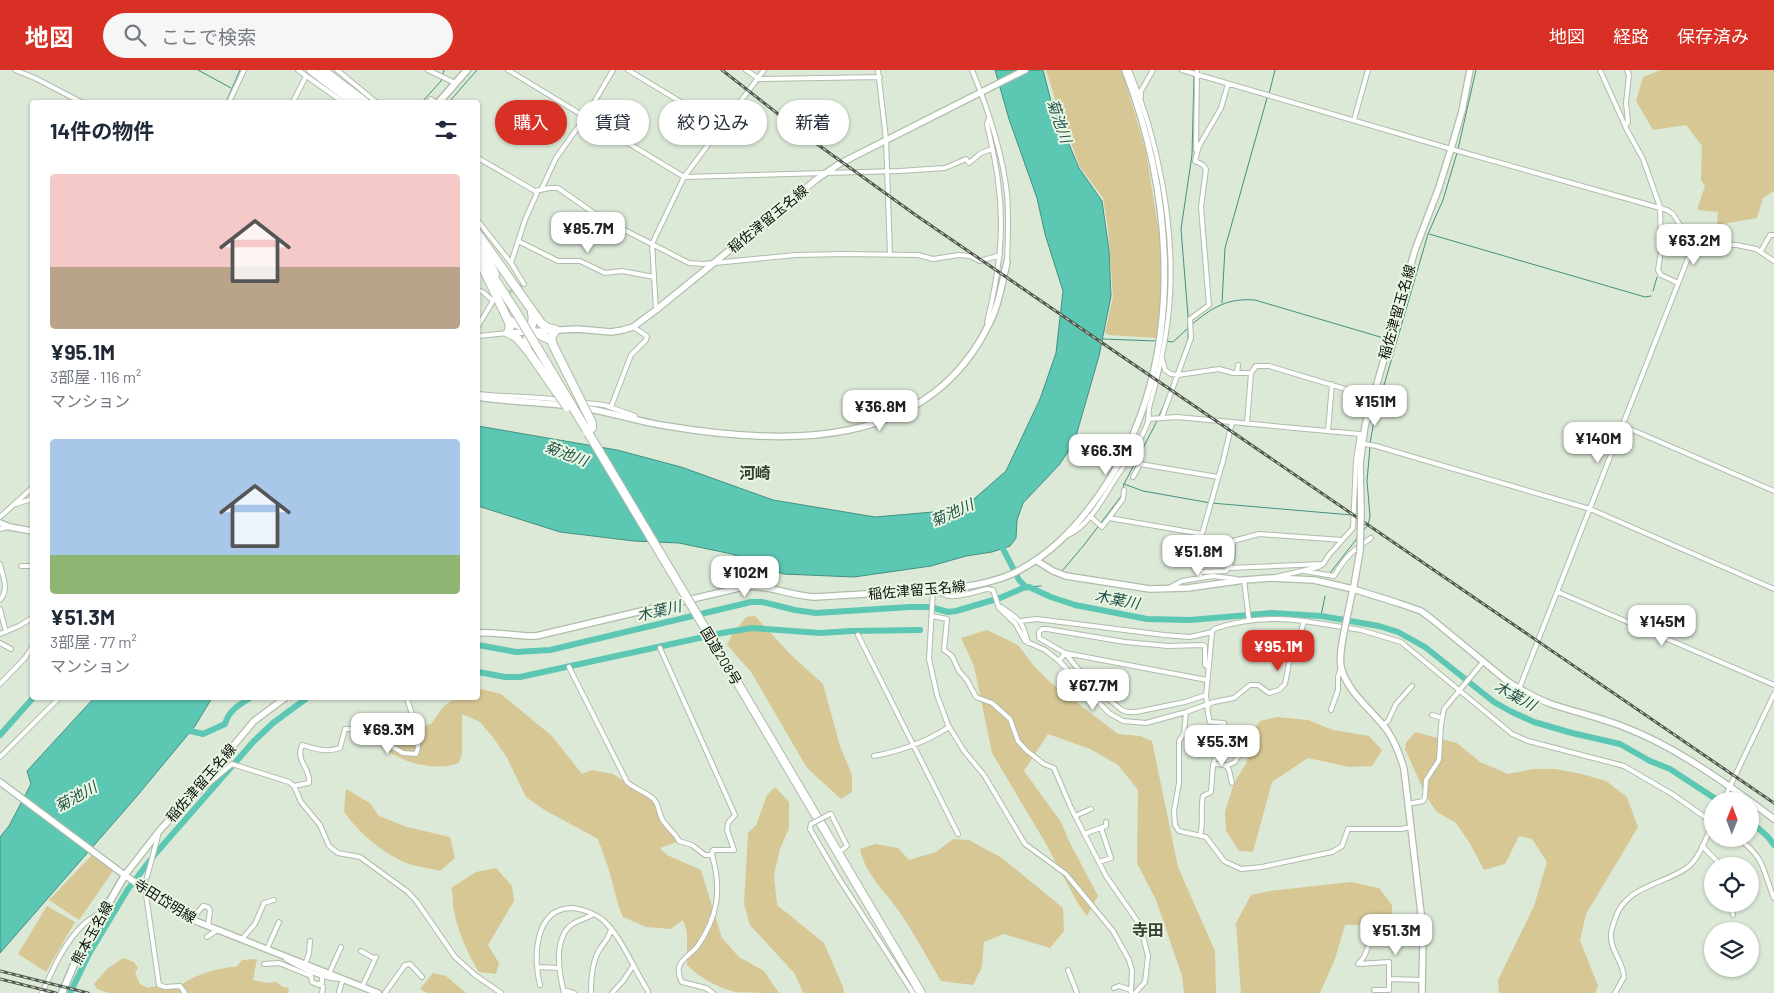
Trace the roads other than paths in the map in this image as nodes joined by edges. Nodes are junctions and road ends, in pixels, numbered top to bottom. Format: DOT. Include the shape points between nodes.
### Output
graph roads {
  1 [pos="15,70"];
  2 [pos="244,70"];
  3 [pos="298,70"];
  4 [pos="323,70"];
  5 [pos="337,70"];
  6 [pos="428,70"];
  7 [pos="467,70"];
  8 [pos="508,70"];
  9 [pos="613,70"];
  10 [pos="628,70"];
  11 [pos="746,70"];
  12 [pos="764,70"];
  13 [pos="878,70"];
  14 [pos="972,70"];
  15 [pos="1024,70"];
  16 [pos="1125,70"];
  17 [pos="1129,70"];
  18 [pos="1153,70"];
  19 [pos="1182,70"];
  20 [pos="1368,70"];
  21 [pos="1470,70"];
  22 [pos="1600,70"];
  23 [pos="1627,70"];
  24 [pos="308,73"];
  25 [pos="1197,73"];
  26 [pos="880,77"];
  27 [pos="758,78"];
  28 [pos="455,84"];
  29 [pos="1228,84"];
  30 [pos="982,91"];
  31 [pos="78,100"];
  32 [pos="230,100"];
  33 [pos="294,100"];
  34 [pos="341,100"];
  35 [pos="350,100"];
  36 [pos="362,100"];
  37 [pos="374,100"];
  38 [pos="439,100"];
  39 [pos="595,100"];
  40 [pos="677,100"];
  41 [pos="742,100"];
  42 [pos="1140,100"];
  43 [pos="577,111"];
  44 [pos="989,118"];
  45 [pos="1354,120"];
  46 [pos="1625,126"];
  47 [pos="577,129"];
  48 [pos="886,139"];
  49 [pos="633,145"];
  50 [pos="708,145"];
  51 [pos="992,148"];
  52 [pos="1455,150"];
  53 [pos="1196,155"];
  54 [pos="480,159"];
  55 [pos="826,172"];
  56 [pos="888,172"];
  57 [pos="684,177"];
  58 [pos="541,190"];
  59 [pos="535,192"];
  60 [pos="1660,207"];
  61 [pos="480,224"];
  62 [pos="1774,236"];
  63 [pos="480,237"];
  64 [pos="518,241"];
  65 [pos="1694,243"];
  66 [pos="652,244"];
  67 [pos="480,245"];
  68 [pos="1760,251"];
  69 [pos="480,255"];
  70 [pos="890,255"];
  71 [pos="1000,255"];
  72 [pos="1774,261"];
  73 [pos="480,262"];
  74 [pos="715,262"];
  75 [pos="1007,262"];
  76 [pos="511,263"];
  77 [pos="654,277"];
  78 [pos="1678,283"];
  79 [pos="524,284"];
  80 [pos="480,291"];
  81 [pos="504,293"];
  82 [pos="532,309"];
  83 [pos="656,310"];
  84 [pos="508,320"];
  85 [pos="480,323"];
  86 [pos="633,327"];
  87 [pos="556,330"];
  88 [pos="530,331"];
  89 [pos="985,332"];
  90 [pos="508,333"];
  91 [pos="480,336"];
  92 [pos="552,342"];
  93 [pos="528,351"];
  94 [pos="1161,358"];
  95 [pos="1238,364"];
  96 [pos="1237,373"];
  97 [pos="1251,373"];
  98 [pos="1178,375"];
  99 [pos="1332,384"];
  100 [pos="480,396"];
  101 [pos="480,396"];
  102 [pos="1372,397"];
  103 [pos="611,407"];
  104 [pos="1160,418"];
  105 [pos="1148,419"];
  106 [pos="1232,423"];
  107 [pos="654,424"];
  108 [pos="1247,424"];
  109 [pos="1623,426"];
  110 [pos="1328,431"];
  111 [pos="587,432"];
  112 [pos="1141,437"];
  113 [pos="1363,444"];
  114 [pos="598,452"];
  115 [pos="1125,452"];
  116 [pos="1134,477"];
  117 [pos="1218,478"];
  118 [pos="30,490"];
  119 [pos="1124,490"];
  120 [pos="1774,491"];
  121 [pos="30,500"];
  122 [pos="14,504"];
  123 [pos="1590,509"];
  124 [pos="8,510"];
  125 [pos="0,512"];
  126 [pos="1090,516"];
  127 [pos="0,517"];
  128 [pos="1109,518"];
  129 [pos="0,523"];
  130 [pos="10,527"];
  131 [pos="0,529"];
  132 [pos="30,531"];
  133 [pos="1202,534"];
  134 [pos="1065,536"];
  135 [pos="1372,538"];
  136 [pos="1342,540"];
  137 [pos="1037,561"];
  138 [pos="0,564"];
  139 [pos="1323,564"];
  140 [pos="21,566"];
  141 [pos="30,566"];
  142 [pos="1229,568"];
  143 [pos="1298,571"];
  144 [pos="1200,572"];
  145 [pos="1200,578"];
  146 [pos="1271,578"];
  147 [pos="1244,582"];
  148 [pos="1168,589"];
  149 [pos="1774,589"];
  150 [pos="935,590"];
  151 [pos="1353,591"];
  152 [pos="1558,592"];
  153 [pos="0,600"];
  154 [pos="998,606"];
  155 [pos="0,609"];
  156 [pos="932,616"];
  157 [pos="30,619"];
  158 [pos="1249,620"];
  159 [pos="1021,621"];
  160 [pos="1304,621"];
  161 [pos="6,632"];
  162 [pos="480,632"];
  163 [pos="1212,632"];
  164 [pos="0,634"];
  165 [pos="858,635"];
  166 [pos="0,643"];
  167 [pos="1028,643"];
  168 [pos="11,648"];
  169 [pos="660,648"];
  170 [pos="30,651"];
  171 [pos="1065,653"];
  172 [pos="1059,661"];
  173 [pos="1481,664"];
  174 [pos="1209,667"];
  175 [pos="569,668"];
  176 [pos="1341,668"];
  177 [pos="1207,680"];
  178 [pos="0,684"];
  179 [pos="1774,685"];
  180 [pos="1412,686"];
  181 [pos="1519,689"];
  182 [pos="1458,691"];
  183 [pos="1774,694"];
  184 [pos="1206,695"];
  185 [pos="57,700"];
  186 [pos="282,700"];
  187 [pos="408,700"];
  188 [pos="1208,704"];
  189 [pos="1331,710"];
  190 [pos="1186,712"];
  191 [pos="1432,715"];
  192 [pos="1442,718"];
  193 [pos="1383,725"];
  194 [pos="949,727"];
  195 [pos="913,746"];
  196 [pos="1239,755"];
  197 [pos="0,756"];
  198 [pos="874,756"];
  199 [pos="1214,764"];
  200 [pos="1226,766"];
  201 [pos="0,782"];
  202 [pos="1232,783"];
  203 [pos="294,786"];
  204 [pos="1729,789"];
  205 [pos="1728,792"];
  206 [pos="1734,792"];
  207 [pos="188,800"];
  208 [pos="1408,804"];
  209 [pos="1759,808"];
  210 [pos="1091,809"];
  211 [pos="1075,816"];
  212 [pos="1704,817"];
  213 [pos="1774,819"];
  214 [pos="1106,822"];
  215 [pos="1410,827"];
  216 [pos="1101,828"];
  217 [pos="160,830"];
  218 [pos="958,834"];
  219 [pos="1084,834"];
  220 [pos="1200,835"];
  221 [pos="1704,841"];
  222 [pos="1702,846"];
  223 [pos="1750,848"];
  224 [pos="838,853"];
  225 [pos="712,855"];
  226 [pos="1713,857"];
  227 [pos="1099,862"];
  228 [pos="122,873"];
  229 [pos="147,877"];
  230 [pos="146,895"];
  231 [pos="1774,898"];
  232 [pos="274,900"];
  233 [pos="106,907"];
  234 [pos="592,915"];
  235 [pos="192,919"];
  236 [pos="279,922"];
  237 [pos="208,926"];
  238 [pos="611,928"];
  239 [pos="217,930"];
  240 [pos="1373,934"];
  241 [pos="207,937"];
  242 [pos="242,939"];
  243 [pos="310,941"];
  244 [pos="341,947"];
  245 [pos="267,949"];
  246 [pos="361,951"];
  247 [pos="280,954"];
  248 [pos="264,964"];
  249 [pos="305,964"];
  250 [pos="633,966"];
  251 [pos="536,967"];
  252 [pos="559,968"];
  253 [pos="1068,970"];
  254 [pos="315,973"];
  255 [pos="325,974"];
  256 [pos="311,976"];
  257 [pos="422,977"];
  258 [pos="343,979"];
  259 [pos="1389,979"];
  260 [pos="1422,980"];
  261 [pos="320,983"];
  262 [pos="540,985"];
  263 [pos="362,987"];
  264 [pos="1114,988"];
  265 [pos="1374,990"];
  266 [pos="563,991"];
  267 [pos="1131,991"];
  268 [pos="339,992"];
  269 [pos="42,993"];
  270 [pos="62,993"];
  271 [pos="185,993"];
  272 [pos="322,993"];
  273 [pos="378,993"];
  274 [pos="385,993"];
  275 [pos="501,993"];
  276 [pos="574,993"];
  277 [pos="591,993"];
  278 [pos="612,993"];
  279 [pos="648,993"];
  280 [pos="713,993"];
  281 [pos="913,993"];
  282 [pos="921,993"];
  283 [pos="1077,993"];
  284 [pos="1135,993"];
  285 [pos="1422,993"];
  286 [pos="1615,993"];
  1 -- 31 [label="street"];
  2 -- 32 [label="street"];
  3 -- 24 [label="street"];
  4 -- 36 [label="highway"];
  5 -- 37 [label="street"];
  6 -- 28 [label="street"];
  7 -- 28 [label="main road"];
  8 -- 43 [label="street"];
  9 -- 39 [label="street"];
  10 -- 40 [label="street"];
  11 -- 27 [label="street"];
  12 -- 27 [label="street"];
  13 -- 26 [label="street"];
  14 -- 30 [label="street"];
  15 -- 30 [label="main road, 稲佐津留玉名線"];
  16 -- 115 [label="main road, 稲佐津留玉名線" via="1140,113 1154,172 1165,274 1157,358 1145,406"];
  17 -- 42 [label="street"];
  18 -- 42 [label="street" via="1141,91"];
  19 -- 25 [label="street"];
  20 -- 45 [label="street"];
  21 -- 52 [label="main road, 稲佐津留玉名線"];
  22 -- 46 [label="street"];
  23 -- 46 [label="street" via="1628,122"];
  24 -- 33 [label="street"];
  24 -- 34 [label="street"];
  24 -- 35 [label="highway"];
  25 -- 29 [label="street"];
  25 -- 53 [label="street"];
  26 -- 27 [label="street"];
  26 -- 48 [label="street"];
  27 -- 41 [label="street"];
  28 -- 38 [label="main road"];
  29 -- 45 [label="street"];
  29 -- 53 [label="street" via="1221,108"];
  30 -- 44 [label="street"];
  30 -- 48 [label="main road, 稲佐津留玉名線"];
  42 -- 94 [label="street" via="1163,185 1168,240 1170,296"];
  44 -- 51 [label="street" via="987,124"];
  44 -- 75 [label="street" via="1007,194"];
  45 -- 52 [label="street"];
  46 -- 60 [label="street" via="1643,159"];
  47 -- 58 [label="street" via="556,158"];
  48 -- 55 [label="main road, 稲佐津留玉名線"];
  48 -- 56 [label="street"];
  49 -- 57 [label="street"];
  50 -- 57 [label="street"];
  51 -- 56 [label="street" via="968,163 966,159 945,168"];
  51 -- 71 [label="street" via="1000,196"];
  52 -- 60 [label="street"];
  52 -- 102 [label="main road, 稲佐津留玉名線" via="1415,250"];
  53 -- 98 [label="street" via="1195,162 1206,169 1201,207 1208,305 1190,319 1191,338"];
  54 -- 59 [label="street"];
  55 -- 56 [label="street"];
  55 -- 57 [label="street"];
  55 -- 74 [label="main road, 稲佐津留玉名線"];
  56 -- 70 [label="street"];
  57 -- 66 [label="street"];
  58 -- 59 [label="street"];
  58 -- 66 [label="street" via="558,188 601,218"];
  59 -- 64 [label="street"];
  60 -- 65 [label="street" via="1673,214"];
  60 -- 78 [label="street" via="1658,270 1661,275"];
  61 -- 76 [label="street"];
  62 -- 68 [label="street" via="1770,235"];
  63 -- 82 [label="highway"];
  64 -- 76 [label="street"];
  64 -- 77 [label="street" via="558,261 580,261 605,273 622,271"];
  65 -- 68 [label="street" via="1737,245"];
  65 -- 78 [label="street"];
  66 -- 74 [label="street" via="689,263"];
  66 -- 77 [label="street"];
  67 -- 81 [label="highway, 国道208号"];
  68 -- 72 [label="street"];
  69 -- 81 [label="highway, 国道208号"];
  70 -- 71 [label="street" via="918,255 933,259 959,255 980,261"];
  70 -- 74 [label="street" via="796,255"];
  71 -- 89 [label="street"];
  73 -- 84 [label="highway"];
  74 -- 83 [label="main road, 稲佐津留玉名線"];
  75 -- 89 [label="main road"];
  76 -- 79 [label="street"];
  77 -- 83 [label="street"];
  78 -- 109 [label="street"];
  80 -- 85 [label="street" via="493,301"];
  81 -- 111 [label="highway, 国道208号, bridge"];
  82 -- 87 [label="highway" via="541,323"];
  82 -- 88 [label="highway" via="534,318"];
  83 -- 86 [label="main road, 稲佐津留玉名線"];
  84 -- 88 [label="highway"];
  84 -- 90 [label="highway"];
  86 -- 87 [label="main road, 稲佐津留玉名線" via="611,332"];
  86 -- 103 [label="street" via="647,336 646,340 631,355"];
  87 -- 88 [label="main road, 稲佐津留玉名線"];
  87 -- 92 [label="highway" via="552,334"];
  88 -- 90 [label="main road, 稲佐津留玉名線"];
  88 -- 92 [label="highway"];
  88 -- 93 [label="highway" via="526,341"];
  89 -- 107 [label="main road" via="962,368 942,388 898,414 860,428 782,437"];
  90 -- 91 [label="street"];
  90 -- 93 [label="highway"];
  92 -- 111 [label="highway, bridge" via="592,423"];
  93 -- 114 [label="highway, bridge"];
  94 -- 98 [label="street" via="1165,370"];
  94 -- 105 [label="street"];
  95 -- 96 [label="street"];
  96 -- 97 [label="street"];
  96 -- 98 [label="street" via="1219,369"];
  97 -- 99 [label="street" via="1256,366 1269,366"];
  97 -- 108 [label="street"];
  98 -- 104 [label="street"];
  99 -- 102 [label="street"];
  99 -- 110 [label="street"];
  100 -- 103 [label="street" via="538,397"];
  101 -- 107 [label="main road" via="590,409"];
  102 -- 113 [label="main road, 稲佐津留玉名線"];
  103 -- 107 [label="street"];
  104 -- 105 [label="street"];
  104 -- 106 [label="street"];
  105 -- 112 [label="street"];
  106 -- 108 [label="street"];
  106 -- 117 [label="street"];
  108 -- 110 [label="street"];
  109 -- 120 [label="street"];
  109 -- 123 [label="street"];
  110 -- 113 [label="street" via="1360,434"];
  111 -- 114 [label="highway, 国道208号, bridge"];
  112 -- 115 [label="street"];
  112 -- 126 [label="street"];
  113 -- 123 [label="street"];
  113 -- 136 [label="street" via="1353,528"];
  113 -- 151 [label="main road, 稲佐津留玉名線, bridge" via="1360,551"];
  114 -- 224 [label="highway, 国道208号, bridge"];
  115 -- 134 [label="main road, 稲佐津留玉名線" via="1092,506"];
  116 -- 117 [label="street" via="1140,464"];
  117 -- 133 [label="street"];
  118 -- 122 [label="street"];
  119 -- 128 [label="street" via="1123,499"];
  121 -- 122 [label="street"];
  122 -- 124 [label="street"];
  123 -- 149 [label="street"];
  123 -- 152 [label="street"];
  124 -- 125 [label="street"];
  124 -- 127 [label="street"];
  126 -- 128 [label="street" via="1102,527"];
  126 -- 134 [label="street" via="1077,530"];
  128 -- 133 [label="street"];
  129 -- 130 [label="main road"];
  130 -- 131 [label="street"];
  130 -- 132 [label="main road"];
  133 -- 144 [label="street"];
  134 -- 137 [label="main road, 稲佐津留玉名線"];
  135 -- 143 [label="street" via="1352,550 1334,576"];
  136 -- 139 [label="street"];
  136 -- 142 [label="street" via="1259,534 1233,541"];
  137 -- 148 [label="main road" via="1053,571 1076,578"];
  137 -- 150 [label="main road, 稲佐津留玉名線" via="1011,574 974,585"];
  138 -- 153 [label="street" via="5,582"];
  139 -- 142 [label="street"];
  139 -- 143 [label="street"];
  140 -- 141 [label="street"];
  142 -- 144 [label="street" via="1223,572"];
  143 -- 146 [label="street"];
  144 -- 145 [label="street"];
  145 -- 147 [label="street" via="1227,577"];
  145 -- 148 [label="street" via="1182,581"];
  146 -- 147 [label="main road"];
  146 -- 151 [label="main road" via="1314,580"];
  147 -- 148 [label="main road"];
  147 -- 158 [label="street"];
  150 -- 154 [label="street" via="945,597 993,590"];
  150 -- 156 [label="street"];
  150 -- 162 [label="main road, 稲佐津留玉名線" via="806,596 765,587 743,587 536,636"];
  151 -- 173 [label="main road" via="1421,611"];
  151 -- 176 [label="main road, 稲佐津留玉名線, bridge" via="1340,651"];
  152 -- 179 [label="street"];
  152 -- 181 [label="street"];
  154 -- 159 [label="street"];
  154 -- 167 [label="street"];
  155 -- 161 [label="street"];
  156 -- 194 [label="street" via="930,665"];
  156 -- 211 [label="street" via="947,619 944,650 952,656 976,696 992,703 1010,718 1018,741 1044,764 1054,768"];
  157 -- 161 [label="street"];
  158 -- 160 [label="street" via="1278,618"];
  158 -- 163 [label="street"];
  159 -- 163 [label="street" via="1037,619 1164,636 1190,637"];
  159 -- 167 [label="street"];
  160 -- 182 [label="street" via="1360,630 1401,642"];
  160 -- 188 [label="street" via="1282,688 1268,692 1258,685 1250,685 1234,698"];
  161 -- 164 [label="street"];
  163 -- 174 [label="street"];
  165 -- 195 [label="street"];
  166 -- 168 [label="street"];
  167 -- 172 [label="street"];
  169 -- 225 [label="street" via="736,816 728,823 727,830 734,850 714,850"];
  170 -- 178 [label="street"];
  171 -- 172 [label="street"];
  171 -- 174 [label="street" via="1039,638 1039,632 1046,629 1168,646 1202,645 1205,646 1205,665"];
  171 -- 177 [label="street"];
  171 -- 184 [label="street" via="1092,686 1128,712 1174,705"];
  172 -- 190 [label="street" via="1109,714 1118,719 1146,723"];
  173 -- 181 [label="main road"];
  173 -- 182 [label="street"];
  174 -- 177 [label="street"];
  175 -- 225 [label="street" via="627,782 656,802 662,818 679,841 692,845 704,855"];
  176 -- 189 [label="street"];
  176 -- 193 [label="main road" via="1350,686"];
  177 -- 184 [label="street"];
  180 -- 193 [label="street"];
  181 -- 204 [label="main road" via="1550,704 1642,734 1688,760"];
  182 -- 192 [label="street" via="1444,709"];
  182 -- 212 [label="street" via="1519,738 1624,766"];
  183 -- 204 [label="street"];
  184 -- 188 [label="street"];
  185 -- 197 [label="street"];
  186 -- 207 [label="main road, 稲佐津留玉名線" via="254,721"];
  187 -- 203 [label="street" via="418,736 416,754 403,753 364,730 345,729 340,748 320,751 302,745 301,762 309,775 309,783"];
  188 -- 190 [label="street"];
  188 -- 199 [label="street" via="1210,722 1224,724"];
  190 -- 220 [label="street" via="1184,732 1179,741 1175,825 1179,831"];
  191 -- 192 [label="street"];
  192 -- 208 [label="street" via="1439,760 1426,780 1425,797 1423,801"];
  193 -- 208 [label="main road" via="1398,748"];
  194 -- 195 [label="street"];
  194 -- 267 [label="street" via="984,775 1025,844 1066,874 1113,931 1129,960"];
  195 -- 198 [label="street"];
  195 -- 218 [label="street"];
  196 -- 200 [label="street" via="1235,762"];
  199 -- 200 [label="street"];
  199 -- 220 [label="street" via="1211,792 1203,796 1201,804"];
  200 -- 202 [label="street" via="1231,771"];
  201 -- 228 [label="main road, 寺田岱明線"];
  203 -- 207 [label="street" via="282,779 232,764"];
  203 -- 275 [label="street" via="330,846 338,853 360,858 408,892 455,957 475,976"];
  204 -- 205 [label="street"];
  204 -- 206 [label="main road"];
  207 -- 217 [label="main road, 稲佐津留玉名線"];
  208 -- 215 [label="main road"];
  209 -- 213 [label="main road"];
  210 -- 211 [label="street"];
  211 -- 219 [label="street"];
  214 -- 216 [label="street" via="1106,826"];
  215 -- 220 [label="street" via="1348,830 1342,846 1332,852 1271,866 1241,869 1224,861 1206,837"];
  215 -- 260 [label="main road" via="1423,930"];
  216 -- 219 [label="street"];
  216 -- 227 [label="street" via="1111,858"];
  217 -- 228 [label="main road, 稲佐津留玉名線"];
  217 -- 229 [label="street"];
  219 -- 227 [label="street"];
  221 -- 222 [label="street"];
  222 -- 226 [label="street"];
  222 -- 286 [label="street" via="1687,868 1634,894 1622,905 1611,934 1612,948 1621,962 1624,977"];
  223 -- 231 [label="street" via="1764,868"];
  224 -- 281 [label="street, bridge" via="847,846 830,814 811,824 810,829"];
  224 -- 282 [label="highway, 国道208号"];
  225 -- 280 [label="street" via="718,887 712,916 695,949 680,964 679,973 682,982"];
  227 -- 284 [label="street" via="1140,925 1148,956 1147,972 1145,982"];
  228 -- 233 [label="main road, 熊本玉名線"];
  228 -- 235 [label="main road, 寺田岱明線"];
  230 -- 271 [label="street" via="159,985 180,986"];
  232 -- 242 [label="street" via="264,903"];
  233 -- 269 [label="street" via="74,935"];
  233 -- 270 [label="main road, 熊本玉名線" via="76,960"];
  234 -- 238 [label="street"];
  234 -- 251 [label="street" via="568,908 551,916 540,931"];
  234 -- 252 [label="street" via="566,931 560,946"];
  235 -- 237 [label="main road, 寺田岱明線"];
  235 -- 237 [label="street" via="203,906 208,907"];
  236 -- 245 [label="street"];
  237 -- 239 [label="main road, 寺田岱明線"];
  238 -- 250 [label="street"];
  238 -- 277 [label="street" via="609,937 599,950"];
  239 -- 241 [label="street"];
  239 -- 242 [label="main road, 寺田岱明線"];
  240 -- 259 [label="street" via="1358,964 1389,962"];
  242 -- 245 [label="main road, 寺田岱明線"];
  243 -- 249 [label="street"];
  244 -- 255 [label="street"];
  245 -- 247 [label="main road, 寺田岱明線"];
  246 -- 263 [label="street" via="375,958"];
  247 -- 249 [label="main road, 寺田岱明線"];
  247 -- 254 [label="street"];
  248 -- 256 [label="street" via="279,963"];
  249 -- 255 [label="main road, 寺田岱明線"];
  250 -- 278 [label="street"];
  250 -- 279 [label="street"];
  251 -- 252 [label="street"];
  251 -- 262 [label="street"];
  252 -- 266 [label="street"];
  253 -- 283 [label="street"];
  254 -- 255 [label="street"];
  254 -- 256 [label="street"];
  255 -- 258 [label="main road, 寺田岱明線"];
  255 -- 261 [label="street"];
  256 -- 261 [label="street" via="312,982"];
  257 -- 274 [label="street" via="410,964 405,966"];
  258 -- 263 [label="main road, 寺田岱明線"];
  258 -- 268 [label="street"];
  259 -- 260 [label="street"];
  259 -- 265 [label="street" via="1389,990"];
  260 -- 285 [label="main road"];
  261 -- 272 [label="street"];
  263 -- 273 [label="main road, 寺田岱明線"];
  264 -- 267 [label="street" via="1120,986"];
  266 -- 276 [label="street"];
}
